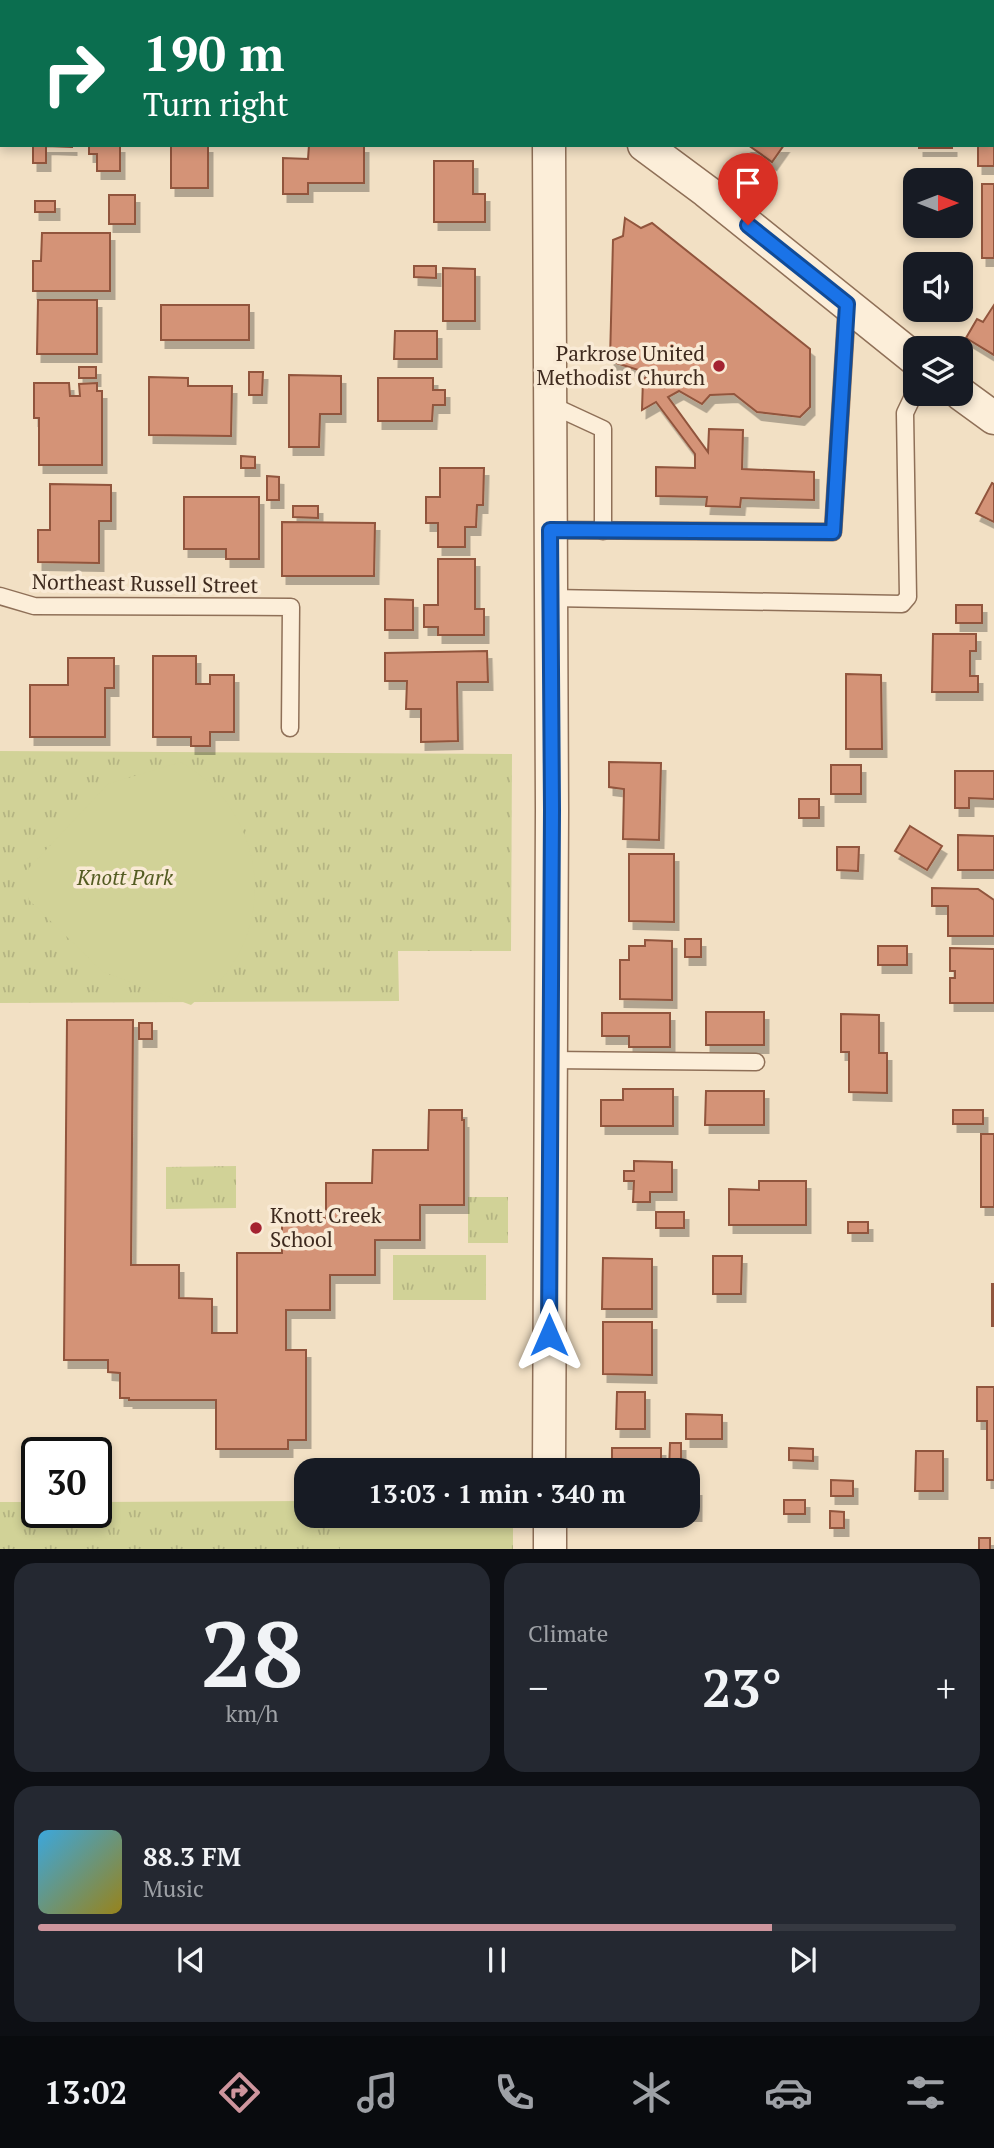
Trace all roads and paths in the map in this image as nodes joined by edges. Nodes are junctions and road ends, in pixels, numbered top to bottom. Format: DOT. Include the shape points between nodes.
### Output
graph roads {
  1 [pos="549,147"];
  2 [pos="647,147"];
  3 [pos="847,304"];
  4 [pos="903,349"];
  5 [pos="973,403"];
  6 [pos="550,404"];
  7 [pos="908,406"];
  8 [pos="994,418"];
  9 [pos="550,530"];
  10 [pos="603,531"];
  11 [pos="0,596"];
  12 [pos="551,598"];
  13 [pos="290,729"];
  14 [pos="550,1060"];
  15 [pos="756,1062"];
  16 [pos="550,1458"];
  17 [pos="550,1528"];
  18 [pos="550,1549"];
  1 -- 6 [label="street"];
  2 -- 3 [label="street"];
  3 -- 4 [label="street"];
  3 -- 10 [label="lane" via="833,532"];
  5 -- 8 [label="street"];
  6 -- 9 [label="street"];
  6 -- 10 [label="lane" via="603,429"];
  7 -- 12 [label="lane" via="908,597 902,604"];
  9 -- 10 [label="lane"];
  9 -- 12 [label="street"];
  11 -- 13 [label="lane, Northeast Russell Street" via="34,607 291,607"];
  12 -- 14 [label="street"];
  14 -- 15 [label="lane"];
  14 -- 16 [label="street"];
  17 -- 18 [label="street"];
}
